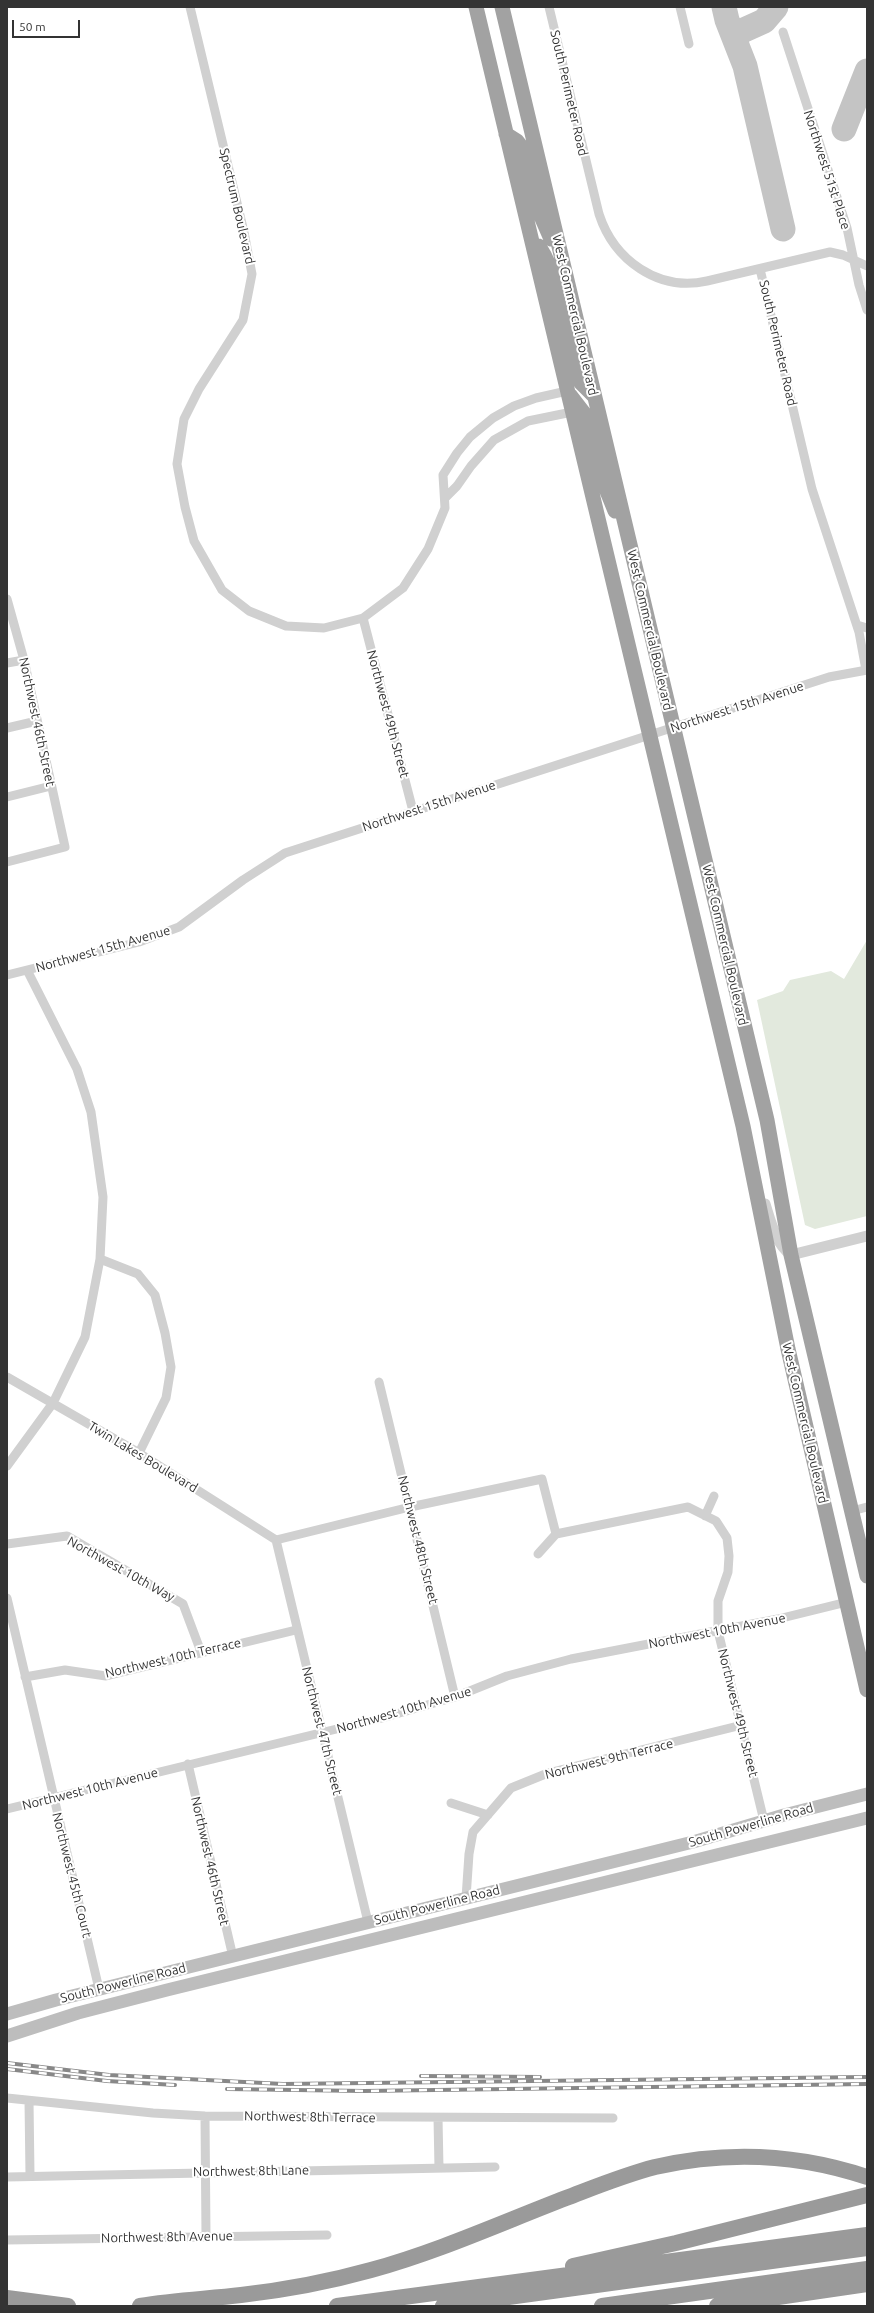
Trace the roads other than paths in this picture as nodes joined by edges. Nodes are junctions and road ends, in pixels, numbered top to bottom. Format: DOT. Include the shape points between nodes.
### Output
graph roads {
  1 [pos="190,7"];
  2 [pos="476,7"];
  3 [pos="502,7"];
  4 [pos="549,7"];
  5 [pos="680,7"];
  6 [pos="783,32"];
  7 [pos="689,44"];
  8 [pos="506,134"];
  9 [pos="530,232"];
  10 [pos="854,261"];
  11 [pos="564,263"];
  12 [pos="867,266"];
  13 [pos="760,269"];
  14 [pos="867,310"];
  15 [pos="568,391"];
  16 [pos="595,397"];
  17 [pos="572,412"];
  18 [pos="446,497"];
  19 [pos="627,532"];
  20 [pos="7,599"];
  21 [pos="363,618"];
  22 [pos="857,625"];
  23 [pos="867,628"];
  24 [pos="24,660"];
  25 [pos="7,663"];
  26 [pos="867,670"];
  27 [pos="37,721"];
  28 [pos="7,728"];
  29 [pos="674,728"];
  30 [pos="650,736"];
  31 [pos="51,786"];
  32 [pos="7,797"];
  33 [pos="413,810"];
  34 [pos="7,862"];
  35 [pos="27,970"];
  36 [pos="7,975"];
  37 [pos="749,1155"];
  38 [pos="867,1236"];
  39 [pos="791,1255"];
  40 [pos="100,1259"];
  41 [pos="775,1288"];
  42 [pos="7,1377"];
  43 [pos="379,1382"];
  44 [pos="53,1403"];
  45 [pos="832,1428"];
  46 [pos="139,1453"];
  47 [pos="7,1466"];
  48 [pos="714,1496"];
  49 [pos="410,1507"];
  50 [pos="867,1507"];
  51 [pos="852,1511"];
  52 [pos="705,1516"];
  53 [pos="556,1534"];
  54 [pos="276,1540"];
  55 [pos="7,1544"];
  56 [pos="538,1554"];
  57 [pos="867,1576"];
  58 [pos="7,1598"];
  59 [pos="847,1602"];
  60 [pos="296,1630"];
  61 [pos="718,1631"];
  62 [pos="202,1652"];
  63 [pos="25,1677"];
  64 [pos="867,1690"];
  65 [pos="455,1698"];
  66 [pos="742,1725"];
  67 [pos="323,1732"];
  68 [pos="188,1764"];
  69 [pos="867,1794"];
  70 [pos="53,1798"];
  71 [pos="451,1803"];
  72 [pos="7,1810"];
  73 [pos="488,1814"];
  74 [pos="867,1818"];
  75 [pos="764,1821"];
  76 [pos="466,1898"];
  77 [pos="464,1918"];
  78 [pos="368,1922"];
  79 [pos="259,1950"];
  80 [pos="233,1957"];
  81 [pos="236,1973"];
  82 [pos="216,1978"];
  83 [pos="99,1989"];
  84 [pos="7,2014"];
  85 [pos="7,2036"];
  86 [pos="7,2098"];
  87 [pos="29,2101"];
  88 [pos="205,2116"];
  89 [pos="438,2118"];
  90 [pos="613,2118"];
  91 [pos="495,2166"];
  92 [pos="439,2168"];
  93 [pos="206,2172"];
  94 [pos="30,2175"];
  95 [pos="7,2177"];
  96 [pos="867,2177"];
  97 [pos="867,2195"];
  98 [pos="327,2234"];
  99 [pos="867,2235"];
  100 [pos="206,2236"];
  101 [pos="7,2240"];
  102 [pos="867,2248"];
  103 [pos="867,2269"];
  104 [pos="512,2282"];
  105 [pos="867,2284"];
  106 [pos="7,2298"];
  107 [pos="68,2306"];
  108 [pos="140,2306"];
  109 [pos="337,2306"];
  110 [pos="443,2306"];
  111 [pos="602,2306"];
  112 [pos="717,2306"];
  1 -- 21 [label="street, Spectrum Boulevard" via="252,274 243,320 199,389 184,419 177,464 194,541 222,590 249,611 286,626 324,628"];
  2 -- 8 [label="highway, West Commercial Boulevard"];
  3 -- 11 [label="highway, West Commercial Boulevard"];
  4 -- 13 [label="street, South Perimeter Road" via="596,207 606,233 619,252 636,267 649,274 680,283 700,283"];
  5 -- 7 [label="street"];
  6 -- 10 [label="street, Northwest 51st Place" via="846,228"];
  8 -- 9 [label="highway, West Commercial Boulevard"];
  8 -- 11 [label="highway" via="517,141 524,150 537,207"];
  9 -- 15 [label="highway, West Commercial Boulevard"];
  9 -- 16 [label="highway" via="545,255 552,273 576,372 581,383"];
  10 -- 12 [label="street"];
  10 -- 13 [label="street" via="830,252"];
  10 -- 14 [label="street, Northwest 51st Place"];
  11 -- 16 [label="highway, West Commercial Boulevard"];
  13 -- 22 [label="street, South Perimeter Road" via="812,489"];
  15 -- 17 [label="highway, West Commercial Boulevard"];
  15 -- 18 [label="street" via="521,403 481,427 457,453 443,475"];
  15 -- 19 [label="highway" via="587,417 604,485"];
  16 -- 19 [label="highway, West Commercial Boulevard"];
  17 -- 18 [label="street" via="528,421 494,440"];
  17 -- 30 [label="highway, West Commercial Boulevard"];
  18 -- 21 [label="street" via="445,508 428,549 403,588"];
  19 -- 29 [label="highway, West Commercial Boulevard"];
  20 -- 24 [label="street, Northwest 46th Street"];
  21 -- 33 [label="street, Northwest 49th Street"];
  22 -- 23 [label="street"];
  22 -- 26 [label="street, South Perimeter Road"];
  24 -- 25 [label="street"];
  24 -- 27 [label="street, Northwest 46th Street"];
  26 -- 29 [label="street, Northwest 15th Avenue" via="838,675"];
  27 -- 28 [label="street"];
  27 -- 31 [label="street, Northwest 46th Street"];
  29 -- 30 [label="street, Northwest 15th Avenue"];
  29 -- 39 [label="highway, West Commercial Boulevard" via="767,1120"];
  30 -- 33 [label="street, Northwest 15th Avenue"];
  30 -- 37 [label="highway, West Commercial Boulevard"];
  31 -- 32 [label="street"];
  31 -- 34 [label="street, Northwest 46th Street" via="65,847"];
  33 -- 35 [label="street, Northwest 15th Avenue" via="285,854 243,880 179,927 138,942"];
  35 -- 36 [label="street, Northwest 15th Avenue"];
  35 -- 40 [label="street" via="77,1069 91,1112 104,1197"];
  37 -- 39 [label="street, West Commercial Boulevard" via="774,1233 782,1248"];
  37 -- 41 [label="highway, West Commercial Boulevard"];
  38 -- 39 [label="street"];
  39 -- 45 [label="highway, West Commercial Boulevard"];
  40 -- 44 [label="street" via="85,1337"];
  40 -- 46 [label="street" via="138,1274 155,1295 165,1333 171,1367 166,1398"];
  41 -- 45 [label="highway" via="791,1292 806,1358"];
  41 -- 59 [label="highway, West Commercial Boulevard"];
  42 -- 44 [label="street, Twin Lakes Boulevard"];
  43 -- 49 [label="street, Northwest 48th Street"];
  44 -- 46 [label="street, Twin Lakes Boulevard"];
  44 -- 47 [label="street"];
  45 -- 51 [label="highway, West Commercial Boulevard"];
  46 -- 54 [label="street, Twin Lakes Boulevard"];
  48 -- 52 [label="street"];
  49 -- 53 [label="street" via="542,1479"];
  49 -- 54 [label="street"];
  49 -- 65 [label="street, Northwest 48th Street"];
  50 -- 51 [label="street"];
  51 -- 57 [label="highway, West Commercial Boulevard"];
  52 -- 53 [label="street, Northwest 49th Street" via="688,1507"];
  52 -- 61 [label="street, Northwest 49th Street" via="716,1521 728,1538 728,1572 718,1601"];
  53 -- 56 [label="street"];
  54 -- 60 [label="street, Northwest 47th Street"];
  55 -- 62 [label="street, Northwest 10th Way" via="67,1536 183,1604"];
  58 -- 63 [label="street, Northwest 45th Court"];
  59 -- 61 [label="street, Northwest 10th Avenue"];
  59 -- 64 [label="highway, West Commercial Boulevard"];
  60 -- 62 [label="street, Northwest 10th Terrace"];
  60 -- 67 [label="street, Northwest 47th Street"];
  61 -- 65 [label="street, Northwest 10th Avenue" via="571,1659 507,1676"];
  61 -- 66 [label="street, Northwest 49th Street"];
  62 -- 63 [label="street, Northwest 10th Terrace" via="106,1676 65,1670"];
  63 -- 70 [label="street, Northwest 45th Court"];
  65 -- 67 [label="street, Northwest 10th Avenue"];
  66 -- 73 [label="street, Northwest 9th Terrace" via="548,1773 511,1788"];
  66 -- 75 [label="street, Northwest 49th Street"];
  67 -- 68 [label="street, Northwest 10th Avenue"];
  67 -- 78 [label="street, Northwest 47th Street"];
  68 -- 70 [label="street, Northwest 10th Avenue"];
  68 -- 80 [label="street, Northwest 46th Street"];
  69 -- 75 [label="main road, South Powerline Road"];
  70 -- 72 [label="street, Northwest 10th Avenue"];
  70 -- 83 [label="street, Northwest 45th Court"];
  71 -- 73 [label="street"];
  73 -- 76 [label="street, Northwest 9th Terrace" via="473,1832"];
  74 -- 77 [label="main road, South Powerline Road"];
  75 -- 76 [label="main road, South Powerline Road" via="693,1842"];
  76 -- 77 [label="main road"];
  76 -- 78 [label="main road, South Powerline Road"];
  77 -- 81 [label="main road, South Powerline Road"];
  78 -- 79 [label="main road, South Powerline Road"];
  79 -- 80 [label="main road, South Powerline Road"];
  79 -- 81 [label="main road" via="243,1963"];
  80 -- 82 [label="main road"];
  80 -- 83 [label="main road, South Powerline Road"];
  81 -- 82 [label="main road, South Powerline Road"];
  82 -- 85 [label="main road, South Powerline Road" via="78,2013"];
  83 -- 84 [label="main road, South Powerline Road"];
  86 -- 87 [label="street, Northwest 8th Terrace"];
  87 -- 88 [label="street, Northwest 8th Terrace"];
  87 -- 94 [label="street"];
  88 -- 89 [label="street, Northwest 8th Terrace"];
  88 -- 93 [label="street"];
  89 -- 90 [label="street, Northwest 8th Terrace"];
  89 -- 92 [label="street"];
  91 -- 92 [label="street, Northwest 8th Lane"];
  92 -- 93 [label="street, Northwest 8th Lane"];
  93 -- 94 [label="street, Northwest 8th Lane"];
  93 -- 100 [label="street"];
  94 -- 95 [label="street, Northwest 8th Lane"];
  96 -- 108 [label="highway" via="809,2162 762,2158 719,2158 673,2164 613,2180 426,2252 368,2271 275,2291 177,2299"];
  97 -- 104 [label="highway"];
  98 -- 100 [label="street, Northwest 8th Avenue"];
  99 -- 104 [label="highway"];
  100 -- 101 [label="street, Northwest 8th Avenue"];
  102 -- 110 [label="highway"];
  103 -- 111 [label="highway"];
  104 -- 109 [label="highway"];
  105 -- 112 [label="highway"];
  106 -- 107 [label="highway"];
}
